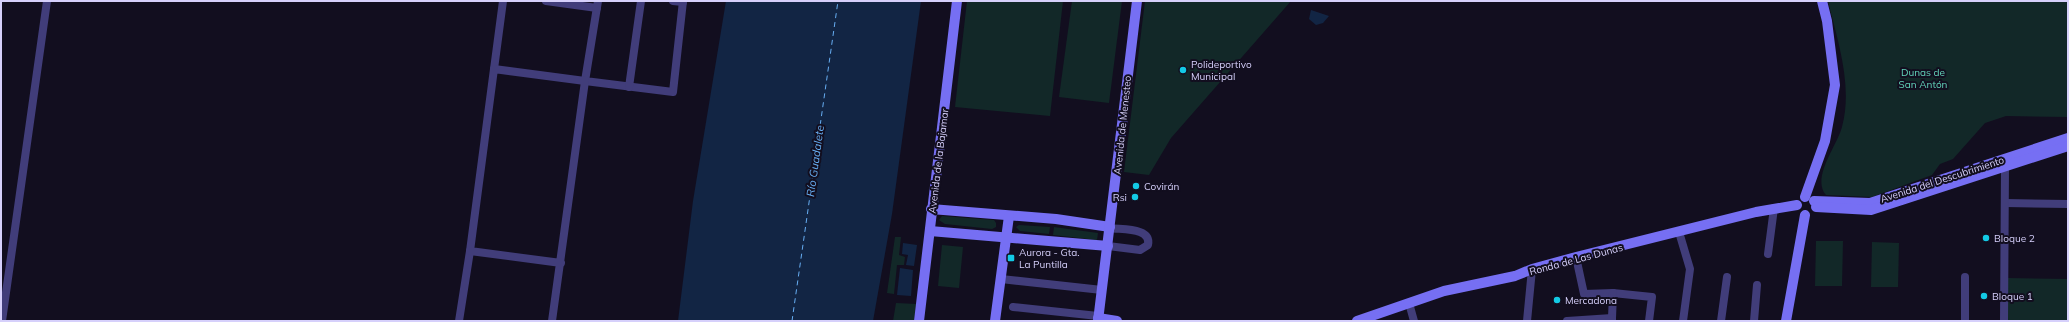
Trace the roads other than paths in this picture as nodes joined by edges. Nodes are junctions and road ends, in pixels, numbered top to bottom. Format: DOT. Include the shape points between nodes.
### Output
graph roads {
  1 [pos="47,1"];
  2 [pos="503,1"];
  3 [pos="546,1"];
  4 [pos="641,1"];
  5 [pos="673,1"];
  6 [pos="957,1"];
  7 [pos="1137,1"];
  8 [pos="1822,1"];
  9 [pos="683,2"];
  10 [pos="597,4"];
  11 [pos="494,69"];
  12 [pos="586,81"];
  13 [pos="629,86"];
  14 [pos="2068,138"];
  15 [pos="2068,146"];
  16 [pos="2005,168"];
  17 [pos="1812,201"];
  18 [pos="2005,203"];
  19 [pos="1797,204"];
  20 [pos="2068,204"];
  21 [pos="1774,208"];
  22 [pos="931,209"];
  23 [pos="1805,215"];
  24 [pos="1009,216"];
  25 [pos="1110,228"];
  26 [pos="930,231"];
  27 [pos="1679,232"];
  28 [pos="1006,237"];
  29 [pos="1108,246"];
  30 [pos="470,251"];
  31 [pos="1768,254"];
  32 [pos="1576,257"];
  33 [pos="561,263"];
  34 [pos="1532,269"];
  35 [pos="1727,277"];
  36 [pos="1965,277"];
  37 [pos="1001,279"];
  38 [pos="1757,285"];
  39 [pos="1102,290"];
  40 [pos="1613,293"];
  41 [pos="1409,303"];
  42 [pos="1014,307"];
  43 [pos="1098,318"];
  44 [pos="1612,320"];
  45 [pos="2,321"];
  46 [pos="459,321"];
  47 [pos="552,321"];
  48 [pos="919,321"];
  49 [pos="996,321"];
  50 [pos="1117,321"];
  51 [pos="1357,321"];
  52 [pos="1414,321"];
  53 [pos="1526,321"];
  54 [pos="1567,321"];
  55 [pos="1649,321"];
  56 [pos="1684,321"];
  57 [pos="1722,321"];
  58 [pos="1754,321"];
  59 [pos="1786,321"];
  60 [pos="1964,321"];
  61 [pos="2004,321"];
  1 -- 45 [label="street"];
  2 -- 11 [label="street"];
  3 -- 10 [label="street"];
  4 -- 13 [label="street"];
  5 -- 9 [label="street"];
  6 -- 22 [label="street, Avenida de la Bajamar"];
  7 -- 25 [label="street, Avenida de Menesteo"];
  8 -- 17 [label="street" via="1835,85"];
  9 -- 13 [label="street" via="673,92"];
  10 -- 12 [label="street"];
  11 -- 12 [label="street"];
  11 -- 30 [label="street"];
  12 -- 13 [label="street"];
  12 -- 33 [label="street"];
  14 -- 17 [label="street, Avenida del Descubrimiento" via="1870,203"];
  15 -- 16 [label="street, Avenida del Descubrimiento"];
  16 -- 17 [label="street, Avenida del Descubrimiento" via="1871,210"];
  16 -- 18 [label="street"];
  17 -- 19 [label="street" via="1800,199"];
  17 -- 23 [label="street" via="1811,214"];
  18 -- 20 [label="street"];
  18 -- 61 [label="street"];
  19 -- 21 [label="street, Ronda de Las Dunas"];
  19 -- 23 [label="street" via="1798,210"];
  21 -- 27 [label="street, Ronda de Las Dunas"];
  21 -- 31 [label="street"];
  22 -- 24 [label="street"];
  22 -- 26 [label="street, Avenida de la Bajamar"];
  23 -- 59 [label="street"];
  24 -- 25 [label="street" via="1056,219"];
  24 -- 28 [label="street"];
  25 -- 29 [label="street, Avenida de Menesteo"];
  25 -- 29 [label="street" via="1138,231 1149,240 1148,245 1140,250"];
  26 -- 28 [label="street"];
  26 -- 48 [label="street, Avenida de la Bajamar"];
  27 -- 32 [label="street, Ronda de Las Dunas"];
  27 -- 56 [label="street" via="1690,269"];
  28 -- 29 [label="street"];
  28 -- 37 [label="street"];
  29 -- 39 [label="street, Avenida de Menesteo"];
  30 -- 33 [label="street"];
  30 -- 46 [label="street"];
  32 -- 34 [label="street, Ronda de Las Dunas"];
  32 -- 40 [label="street" via="1584,294"];
  33 -- 47 [label="street"];
  34 -- 41 [label="street, Ronda de Las Dunas" via="1515,276 1444,292"];
  34 -- 53 [label="street"];
  35 -- 57 [label="street"];
  36 -- 60 [label="street"];
  37 -- 39 [label="street"];
  37 -- 49 [label="street"];
  38 -- 58 [label="street"];
  39 -- 43 [label="street, Avenida de Menesteo"];
  40 -- 44 [label="street"];
  40 -- 55 [label="street" via="1652,297"];
  41 -- 51 [label="street, Ronda de Las Dunas"];
  41 -- 52 [label="street"];
  42 -- 43 [label="street"];
  43 -- 50 [label="street"];
  44 -- 54 [label="street"];
}
